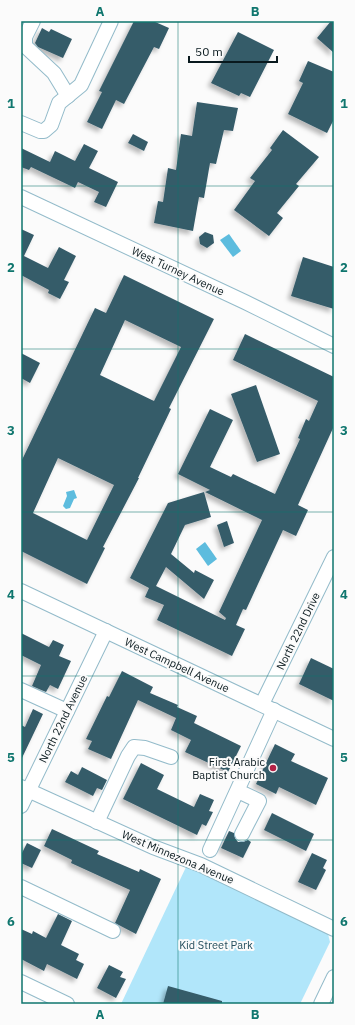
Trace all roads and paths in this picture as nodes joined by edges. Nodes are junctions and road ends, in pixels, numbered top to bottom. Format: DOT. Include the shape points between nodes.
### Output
graph roads {
  1 [pos="33,21"];
  2 [pos="111,21"];
  3 [pos="63,99"];
  4 [pos="21,122"];
  5 [pos="21,197"];
  6 [pos="334,346"];
  7 [pos="334,557"];
  8 [pos="21,590"];
  9 [pos="106,631"];
  10 [pos="21,690"];
  11 [pos="268,707"];
  12 [pos="67,711"];
  13 [pos="334,738"];
  14 [pos="171,757"];
  15 [pos="25,789"];
  16 [pos="238,790"];
  17 [pos="21,806"];
  18 [pos="97,822"];
  19 [pos="242,834"];
  20 [pos="210,850"];
  21 [pos="21,887"];
  22 [pos="334,929"];
  23 [pos="113,931"];
  24 [pos="334,977"];
  25 [pos="21,982"];
  26 [pos="66,1004"];
  27 [pos="321,1004"];
  1 -- 3 [label="street" via="25,37 25,46 54,73"];
  2 -- 3 [label="street" via="81,85"];
  3 -- 4 [label="street" via="51,125 44,131"];
  5 -- 6 [label="street, West Turney Avenue"];
  7 -- 11 [label="street, North 22nd Drive"];
  8 -- 9 [label="street, West Campbell Avenue"];
  9 -- 11 [label="street, West Campbell Avenue"];
  9 -- 12 [label="street, North 22nd Avenue"];
  10 -- 12 [label="street"];
  11 -- 13 [label="street, West Campbell Avenue"];
  11 -- 16 [label="street, North 22nd Drive"];
  12 -- 15 [label="street, North 22nd Avenue"];
  14 -- 18 [label="street" via="134,747"];
  15 -- 17 [label="street, North 22nd Avenue"];
  15 -- 18 [label="street, West Minnezona Avenue"];
  16 -- 19 [label="street" via="259,802"];
  16 -- 20 [label="street, North 22nd Drive"];
  18 -- 22 [label="street, West Minnezona Avenue" via="153,848 201,865"];
  21 -- 23 [label="street"];
  24 -- 27 [label="street"];
  25 -- 26 [label="street"];
}
